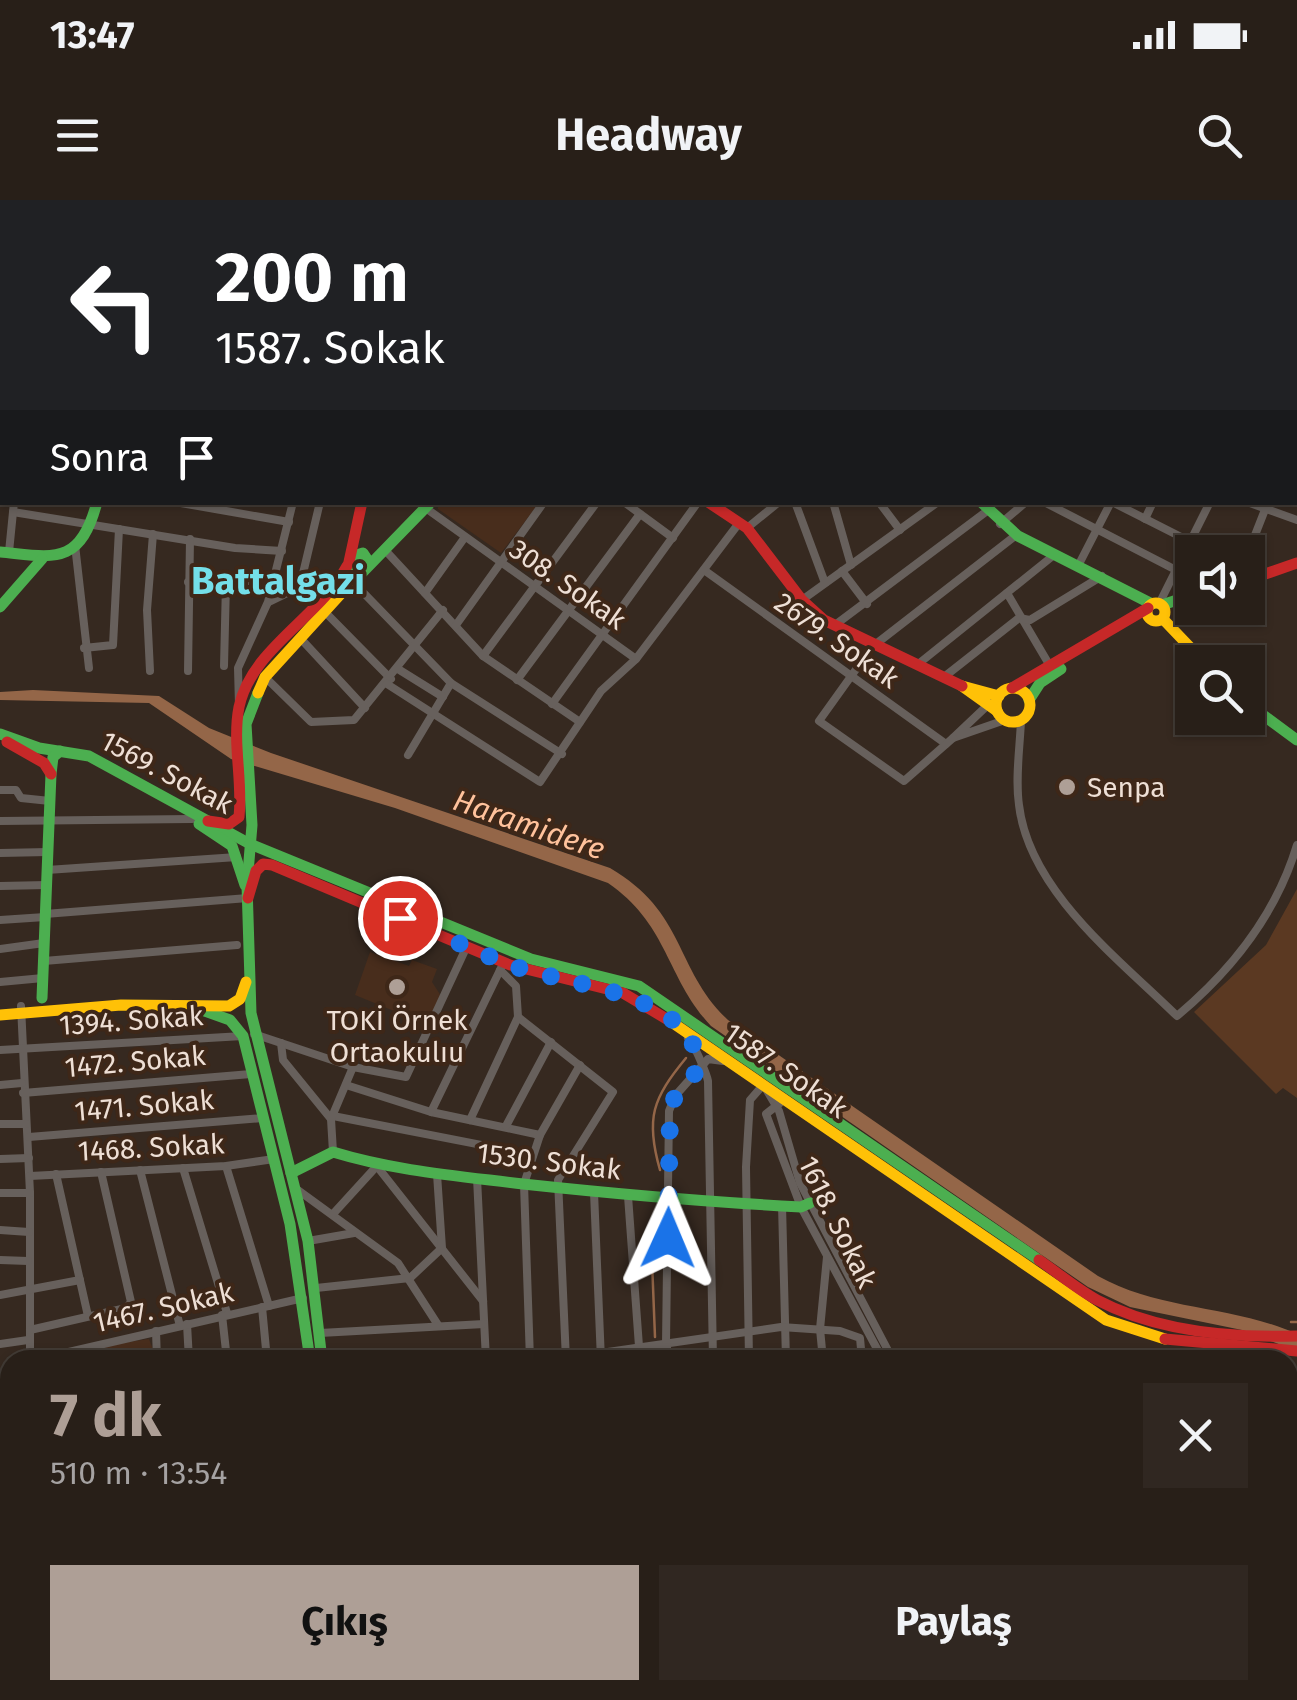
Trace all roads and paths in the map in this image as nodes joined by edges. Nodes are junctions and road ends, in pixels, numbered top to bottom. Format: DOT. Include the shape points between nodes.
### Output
graph roads {
  1 [pos="95,505"];
  2 [pos="192,505"];
  3 [pos="292,505"];
  4 [pos="319,505"];
  5 [pos="362,505"];
  6 [pos="363,505"];
  7 [pos="542,505"];
  8 [pos="595,505"];
  9 [pos="628,505"];
  10 [pos="696,505"];
  11 [pos="712,505"];
  12 [pos="760,505"];
  13 [pos="776,505"];
  14 [pos="796,505"];
  15 [pos="834,505"];
  16 [pos="881,505"];
  17 [pos="931,505"];
  18 [pos="1022,505"];
  19 [pos="1050,505"];
  20 [pos="1110,505"];
  21 [pos="1118,505"];
  22 [pos="1151,505"];
  23 [pos="1208,505"];
  24 [pos="429,506"];
  25 [pos="1266,506"];
  26 [pos="13,507"];
  27 [pos="984,507"];
  28 [pos="769,511"];
  29 [pos="640,514"];
  30 [pos="1144,519"];
  31 [pos="1297,520"];
  32 [pos="289,522"];
  33 [pos="92,523"];
  34 [pos="1000,524"];
  35 [pos="743,526"];
  36 [pos="118,528"];
  37 [pos="900,530"];
  38 [pos="1097,530"];
  39 [pos="152,534"];
  40 [pos="1178,535"];
  41 [pos="1192,535"];
  42 [pos="1255,535"];
  43 [pos="1015,536"];
  44 [pos="465,537"];
  45 [pos="673,538"];
  46 [pos="190,539"];
  47 [pos="75,544"];
  48 [pos="385,550"];
  49 [pos="282,551"];
  50 [pos="4,552"];
  51 [pos="1054,555"];
  52 [pos="366,558"];
  53 [pos="42,559"];
  54 [pos="1297,563"];
  55 [pos="499,564"];
  56 [pos="348,565"];
  57 [pos="851,565"];
  58 [pos="1078,566"];
  59 [pos="1174,569"];
  60 [pos="704,570"];
  61 [pos="842,571"];
  62 [pos="1265,574"];
  63 [pos="1102,576"];
  64 [pos="356,579"];
  65 [pos="188,582"];
  66 [pos="340,582"];
  67 [pos="226,583"];
  68 [pos="826,583"];
  69 [pos="274,584"];
  70 [pos="300,586"];
  71 [pos="534,588"];
  72 [pos="425,592"];
  73 [pos="1007,593"];
  74 [pos="802,600"];
  75 [pos="268,602"];
  76 [pos="867,604"];
  77 [pos="1175,604"];
  78 [pos="0,606"];
  79 [pos="443,610"];
  80 [pos="1157,610"];
  81 [pos="570,613"];
  82 [pos="327,614"];
  83 [pos="1025,619"];
  84 [pos="456,624"];
  85 [pos="834,626"];
  86 [pos="602,636"];
  87 [pos="302,640"];
  88 [pos="417,644"];
  89 [pos="1189,645"];
  90 [pos="872,646"];
  91 [pos="84,648"];
  92 [pos="484,656"];
  93 [pos="636,660"];
  94 [pos="224,666"];
  95 [pos="916,666"];
  96 [pos="1050,666"];
  97 [pos="89,668"];
  98 [pos="398,669"];
  99 [pos="150,671"];
  100 [pos="188,671"];
  101 [pos="265,677"];
  102 [pos="851,677"];
  103 [pos="944,678"];
  104 [pos="517,680"];
  105 [pos="389,681"];
  106 [pos="451,683"];
  107 [pos="1012,688"];
  108 [pos="443,697"];
  109 [pos="1029,700"];
  110 [pos="552,704"];
  111 [pos="239,706"];
  112 [pos="366,708"];
  113 [pos="998,708"];
  114 [pos="434,712"];
  115 [pos="1265,716"];
  116 [pos="1021,720"];
  117 [pos="580,722"];
  118 [pos="0,736"];
  119 [pos="1297,740"];
  120 [pos="949,741"];
  121 [pos="60,751"];
  122 [pos="562,754"];
  123 [pos="408,755"];
  124 [pos="51,774"];
  125 [pos="0,790"];
  126 [pos="157,793"];
  127 [pos="50,801"];
  128 [pos="192,820"];
  129 [pos="0,821"];
  130 [pos="208,821"];
  131 [pos="49,823"];
  132 [pos="250,844"];
  133 [pos="1297,846"];
  134 [pos="48,852"];
  135 [pos="0,853"];
  136 [pos="237,856"];
  137 [pos="47,870"];
  138 [pos="47,885"];
  139 [pos="0,886"];
  140 [pos="248,893"];
  141 [pos="45,915"];
  142 [pos="0,920"];
  143 [pos="44,943"];
  144 [pos="237,945"];
  145 [pos="467,946"];
  146 [pos="0,949"];
  147 [pos="44,961"];
  148 [pos="502,966"];
  149 [pos="249,967"];
  150 [pos="43,978"];
  151 [pos="0,982"];
  152 [pos="42,998"];
  153 [pos="199,1009"];
  154 [pos="0,1010"];
  155 [pos="22,1010"];
  156 [pos="64,1010"];
  157 [pos="518,1017"];
  158 [pos="677,1025"];
  159 [pos="249,1035"];
  160 [pos="551,1042"];
  161 [pos="281,1043"];
  162 [pos="0,1050"];
  163 [pos="21,1050"];
  164 [pos="580,1065"];
  165 [pos="734,1065"];
  166 [pos="353,1067"];
  167 [pos="699,1069"];
  168 [pos="763,1070"];
  169 [pos="252,1074"];
  170 [pos="0,1084"];
  171 [pos="346,1085"];
  172 [pos="763,1085"];
  173 [pos="23,1088"];
  174 [pos="797,1093"];
  175 [pos="781,1102"];
  176 [pos="431,1112"];
  177 [pos="332,1117"];
  178 [pos="263,1118"];
  179 [pos="470,1120"];
  180 [pos="0,1124"];
  181 [pos="26,1124"];
  182 [pos="506,1126"];
  183 [pos="540,1135"];
  184 [pos="29,1137"];
  185 [pos="333,1152"];
  186 [pos="533,1155"];
  187 [pos="0,1158"];
  188 [pos="29,1158"];
  189 [pos="274,1159"];
  190 [pos="226,1166"];
  191 [pos="375,1166"];
  192 [pos="183,1168"];
  193 [pos="140,1170"];
  194 [pos="100,1172"];
  195 [pos="290,1173"];
  196 [pos="56,1174"];
  197 [pos="437,1174"];
  198 [pos="30,1176"];
  199 [pos="477,1178"];
  200 [pos="524,1184"];
  201 [pos="558,1187"];
  202 [pos="296,1188"];
  203 [pos="594,1192"];
  204 [pos="0,1193"];
  205 [pos="30,1193"];
  206 [pos="628,1196"];
  207 [pos="670,1200"];
  208 [pos="709,1201"];
  209 [pos="746,1203"];
  210 [pos="782,1205"];
  211 [pos="805,1205"];
  212 [pos="333,1214"];
  213 [pos="0,1230"];
  214 [pos="29,1232"];
  215 [pos="354,1232"];
  216 [pos="308,1241"];
  217 [pos="442,1248"];
  218 [pos="827,1257"];
  219 [pos="0,1260"];
  220 [pos="28,1260"];
  221 [pos="410,1278"];
  222 [pos="80,1280"];
  223 [pos="28,1292"];
  224 [pos="307,1292"];
  225 [pos="0,1295"];
  226 [pos="483,1301"];
  227 [pos="265,1306"];
  228 [pos="224,1314"];
  229 [pos="88,1316"];
  230 [pos="484,1324"];
  231 [pos="183,1325"];
  232 [pos="438,1325"];
  233 [pos="782,1326"];
  234 [pos="820,1329"];
  235 [pos="156,1331"];
  236 [pos="745,1332"];
  237 [pos="320,1334"];
  238 [pos="29,1335"];
  239 [pos="1297,1336"];
  240 [pos="711,1337"];
  241 [pos="0,1344"];
  242 [pos="666,1344"];
  243 [pos="638,1348"];
  244 [pos="31,1350"];
  245 [pos="75,1350"];
  246 [pos="157,1350"];
  247 [pos="188,1350"];
  248 [pos="226,1350"];
  249 [pos="266,1350"];
  250 [pos="310,1350"];
  251 [pos="321,1350"];
  252 [pos="485,1350"];
  253 [pos="530,1350"];
  254 [pos="566,1350"];
  255 [pos="601,1350"];
  256 [pos="630,1350"];
  257 [pos="668,1350"];
  258 [pos="712,1350"];
  259 [pos="748,1350"];
  260 [pos="785,1350"];
  261 [pos="822,1350"];
  262 [pos="861,1350"];
  263 [pos="878,1350"];
  264 [pos="886,1350"];
  265 [pos="1287,1350"];
  1 -- 33 [label="main road"];
  2 -- 32 [label="street"];
  3 -- 32 [label="street"];
  4 -- 70 [label="street"];
  5 -- 56 [label="main road"];
  6 -- 52 [label="main road" via="359,542"];
  7 -- 55 [label="street"];
  8 -- 71 [label="street"];
  9 -- 29 [label="street"];
  10 -- 45 [label="street"];
  11 -- 35 [label="main road"];
  12 -- 28 [label="street"];
  13 -- 28 [label="street"];
  14 -- 68 [label="street"];
  15 -- 57 [label="street"];
  16 -- 37 [label="street"];
  17 -- 37 [label="street"];
  18 -- 34 [label="street"];
  19 -- 38 [label="street"];
  20 -- 38 [label="street"];
  21 -- 30 [label="street"];
  22 -- 30 [label="street"];
  23 -- 41 [label="street"];
  24 -- 44 [label="street, 308. Sokak"];
  24 -- 48 [label="main road"];
  25 -- 31 [label="street"];
  25 -- 42 [label="street"];
  26 -- 33 [label="street"];
  26 -- 50 [label="street"];
  27 -- 34 [label="main road"];
  27 -- 76 [label="street"];
  28 -- 35 [label="street"];
  29 -- 45 [label="street"];
  29 -- 81 [label="street"];
  30 -- 40 [label="street"];
  32 -- 49 [label="street"];
  33 -- 36 [label="street"];
  33 -- 47 [label="main road"];
  34 -- 43 [label="main road"];
  35 -- 60 [label="street"];
  35 -- 74 [label="main road"];
  36 -- 39 [label="street"];
  36 -- 91 [label="street" via="113,646"];
  37 -- 57 [label="street"];
  38 -- 58 [label="street"];
  38 -- 59 [label="street"];
  39 -- 46 [label="street"];
  39 -- 99 [label="street"];
  43 -- 51 [label="main road"];
  43 -- 90 [label="street"];
  44 -- 55 [label="street, 308. Sokak"];
  44 -- 72 [label="street"];
  45 -- 86 [label="street"];
  46 -- 49 [label="street"];
  46 -- 65 [label="street"];
  47 -- 53 [label="main road"];
  47 -- 91 [label="street"];
  48 -- 52 [label="main road"];
  48 -- 72 [label="street"];
  49 -- 69 [label="street"];
  50 -- 53 [label="main road"];
  51 -- 58 [label="main road"];
  51 -- 73 [label="street"];
  52 -- 56 [label="main road"];
  52 -- 64 [label="main road"];
  53 -- 78 [label="main road"];
  54 -- 62 [label="main road"];
  55 -- 71 [label="street, 308. Sokak"];
  55 -- 84 [label="street"];
  56 -- 64 [label="main road"];
  56 -- 66 [label="main road"];
  57 -- 61 [label="street"];
  58 -- 63 [label="main road"];
  59 -- 80 [label="street"];
  60 -- 93 [label="street"];
  60 -- 102 [label="street, 2679. Sokak"];
  61 -- 68 [label="street"];
  61 -- 76 [label="street"];
  63 -- 80 [label="main road"];
  63 -- 83 [label="street"];
  64 -- 82 [label="main road"];
  64 -- 88 [label="street" via="408,642"];
  65 -- 67 [label="street"];
  65 -- 100 [label="street"];
  66 -- 70 [label="street"];
  66 -- 111 [label="main road" via="254,676"];
  67 -- 69 [label="street"];
  67 -- 94 [label="street"];
  68 -- 74 [label="street"];
  69 -- 75 [label="street"];
  70 -- 75 [label="street"];
  71 -- 81 [label="street, 308. Sokak"];
  71 -- 92 [label="street"];
  72 -- 79 [label="street"];
  73 -- 83 [label="street"];
  73 -- 95 [label="street"];
  74 -- 85 [label="main road"];
  75 -- 111 [label="street" via="238,668"];
  76 -- 85 [label="street"];
  77 -- 80 [label="main road"];
  79 -- 84 [label="street"];
  79 -- 88 [label="street"];
  80 -- 89 [label="main road"];
  80 -- 96 [label="main road"];
  80 -- 109 [label="main road" via="1049,676"];
  81 -- 86 [label="street, 308. Sokak"];
  81 -- 104 [label="street"];
  82 -- 87 [label="main road"];
  82 -- 105 [label="street"];
  83 -- 96 [label="street"];
  83 -- 103 [label="street"];
  84 -- 92 [label="street"];
  85 -- 90 [label="main road"];
  86 -- 93 [label="street, 308. Sokak"];
  86 -- 110 [label="street"];
  87 -- 101 [label="main road"];
  87 -- 112 [label="street"];
  88 -- 98 [label="street"];
  88 -- 106 [label="street"];
  90 -- 95 [label="main road"];
  90 -- 102 [label="street"];
  91 -- 97 [label="street"];
  92 -- 104 [label="street"];
  93 -- 117 [label="street" via="600,691"];
  95 -- 103 [label="main road"];
  96 -- 107 [label="main road"];
  98 -- 105 [label="street"];
  98 -- 108 [label="street"];
  101 -- 112 [label="street" via="311,722 354,720"];
  101 -- 132 [label="main road" via="246,724"];
  102 -- 120 [label="street, 2679. Sokak"];
  102 -- 120 [label="street" via="819,721 904,782"];
  103 -- 113 [label="main road"];
  104 -- 110 [label="street"];
  105 -- 112 [label="street"];
  105 -- 114 [label="street"];
  106 -- 108 [label="street"];
  106 -- 122 [label="street"];
  107 -- 109 [label="main road"];
  107 -- 113 [label="main road"];
  108 -- 114 [label="street"];
  109 -- 116 [label="main road"];
  110 -- 117 [label="street"];
  111 -- 130 [label="main road" via="239,817 228,824"];
  113 -- 116 [label="main road"];
  113 -- 120 [label="street"];
  113 -- 120 [label="street"];
  114 -- 122 [label="street" via="540,782"];
  114 -- 123 [label="street"];
  115 -- 119 [label="main road"];
  116 -- 133 [label="street" via="1018,802 1036,857 1059,893 1177,1016 1245,948 1286,883"];
  117 -- 122 [label="street"];
  118 -- 121 [label="main road, 1569. Sokak"];
  118 -- 124 [label="main road, 1569. Sokak"];
  121 -- 124 [label="main road"];
  121 -- 126 [label="main road, 1569. Sokak" via="89,756"];
  124 -- 127 [label="main road"];
  125 -- 127 [label="street"];
  126 -- 128 [label="main road"];
  126 -- 130 [label="main road, 1569. Sokak"];
  127 -- 131 [label="main road"];
  128 -- 131 [label="street"];
  128 -- 136 [label="main road"];
  129 -- 131 [label="street"];
  130 -- 132 [label="main road, 1569. Sokak"];
  131 -- 134 [label="main road"];
  132 -- 140 [label="main road"];
  132 -- 168 [label="main road, 1587. Sokak" via="530,960 639,986"];
  134 -- 135 [label="street"];
  134 -- 137 [label="main road"];
  136 -- 137 [label="street"];
  136 -- 140 [label="main road"];
  137 -- 138 [label="main road"];
  138 -- 139 [label="street"];
  138 -- 141 [label="main road"];
  140 -- 141 [label="street"];
  140 -- 145 [label="main road, 1587. Sokak" via="256,871 272,865"];
  140 -- 149 [label="main road"];
  141 -- 142 [label="street"];
  141 -- 143 [label="main road"];
  143 -- 146 [label="street"];
  143 -- 147 [label="main road"];
  144 -- 147 [label="street"];
  145 -- 148 [label="main road, 1587. Sokak"];
  145 -- 166 [label="street" via="406,1077"];
  147 -- 150 [label="main road"];
  148 -- 157 [label="street" via="516,986"];
  148 -- 158 [label="main road, 1587. Sokak" via="622,993"];
  148 -- 176 [label="street"];
  149 -- 153 [label="main road" via="240,999"];
  149 -- 159 [label="main road"];
  150 -- 151 [label="street"];
  150 -- 152 [label="main road"];
  152 -- 155 [label="main road"];
  152 -- 156 [label="main road"];
  153 -- 156 [label="main road"];
  153 -- 159 [label="main road"];
  154 -- 155 [label="main road"];
  155 -- 156 [label="main road"];
  155 -- 163 [label="street"];
  157 -- 160 [label="street"];
  157 -- 179 [label="street"];
  158 -- 165 [label="main road, 1587. Sokak"];
  158 -- 167 [label="street" via="698,1050"];
  159 -- 161 [label="street"];
  159 -- 163 [label="street, 1394. Sokak"];
  159 -- 169 [label="main road"];
  159 -- 195 [label="main road"];
  160 -- 164 [label="street"];
  160 -- 182 [label="street"];
  161 -- 166 [label="street"];
  161 -- 177 [label="street" via="283,1060"];
  162 -- 163 [label="street, 1394. Sokak"];
  163 -- 173 [label="street"];
  164 -- 183 [label="street"];
  164 -- 201 [label="street" via="613,1092"];
  165 -- 167 [label="street" via="708,1060"];
  165 -- 172 [label="main road, 1587. Sokak"];
  166 -- 171 [label="street"];
  167 -- 207 [label="street" via="670,1112"];
  167 -- 208 [label="street" via="708,1080"];
  168 -- 172 [label="street"];
  168 -- 174 [label="main road, 1587. Sokak"];
  169 -- 173 [label="street, 1472. Sokak"];
  169 -- 178 [label="main road"];
  170 -- 173 [label="street, 1472. Sokak"];
  171 -- 176 [label="street"];
  171 -- 177 [label="street"];
  172 -- 175 [label="main road, 1587. Sokak"];
  172 -- 209 [label="street" via="750,1100"];
  173 -- 181 [label="street"];
  174 -- 175 [label="street"];
  174 -- 239 [label="main road, 1587. Sokak" via="1096,1300 1143,1318 1241,1336"];
  175 -- 211 [label="street, 1618. Sokak" via="766,1114"];
  175 -- 265 [label="main road, 1587. Sokak" via="1106,1320 1165,1338"];
  176 -- 179 [label="street"];
  177 -- 185 [label="street"];
  177 -- 186 [label="street"];
  178 -- 184 [label="street, 1471. Sokak"];
  178 -- 189 [label="main road"];
  179 -- 182 [label="street"];
  180 -- 181 [label="street"];
  181 -- 184 [label="street"];
  182 -- 183 [label="street"];
  183 -- 186 [label="street"];
  184 -- 188 [label="street"];
  185 -- 191 [label="main road, 1530. Sokak"];
  185 -- 195 [label="main road"];
  186 -- 200 [label="street"];
  187 -- 188 [label="street"];
  188 -- 198 [label="street"];
  189 -- 190 [label="street, 1468. Sokak"];
  189 -- 224 [label="main road"];
  190 -- 192 [label="street, 1468. Sokak"];
  190 -- 227 [label="street"];
  191 -- 197 [label="main road, 1530. Sokak"];
  191 -- 212 [label="street"];
  191 -- 217 [label="street"];
  192 -- 193 [label="street, 1468. Sokak"];
  192 -- 228 [label="street"];
  193 -- 194 [label="street, 1468. Sokak"];
  193 -- 231 [label="street"];
  194 -- 196 [label="street, 1468. Sokak"];
  194 -- 229 [label="street" via="131,1302"];
  195 -- 202 [label="main road"];
  196 -- 198 [label="street, 1468. Sokak"];
  196 -- 222 [label="street"];
  197 -- 199 [label="main road, 1530. Sokak"];
  197 -- 217 [label="street"];
  198 -- 205 [label="street"];
  199 -- 200 [label="main road, 1530. Sokak"];
  199 -- 226 [label="street"];
  200 -- 201 [label="main road, 1530. Sokak"];
  200 -- 253 [label="street"];
  201 -- 203 [label="main road, 1530. Sokak"];
  201 -- 254 [label="street"];
  202 -- 212 [label="street"];
  202 -- 216 [label="main road"];
  203 -- 206 [label="main road, 1530. Sokak"];
  203 -- 255 [label="street"];
  204 -- 205 [label="street"];
  205 -- 214 [label="street"];
  206 -- 207 [label="main road, 1530. Sokak"];
  206 -- 243 [label="street"];
  207 -- 208 [label="main road, 1530. Sokak"];
  207 -- 242 [label="street"];
  208 -- 209 [label="main road, 1530. Sokak"];
  208 -- 240 [label="street"];
  209 -- 210 [label="main road, 1530. Sokak"];
  209 -- 236 [label="street"];
  210 -- 211 [label="main road, 1530. Sokak"];
  210 -- 233 [label="street"];
  211 -- 218 [label="street, 1618. Sokak"];
  211 -- 264 [label="street, 1618. Sokak"];
  212 -- 215 [label="street"];
  213 -- 214 [label="street"];
  214 -- 220 [label="street"];
  215 -- 216 [label="street"];
  215 -- 221 [label="street"];
  216 -- 224 [label="main road"];
  217 -- 221 [label="street"];
  217 -- 226 [label="street"];
  218 -- 234 [label="street"];
  218 -- 263 [label="street, 1618. Sokak"];
  219 -- 220 [label="street"];
  220 -- 223 [label="street"];
  221 -- 224 [label="street, 1467. Sokak"];
  221 -- 232 [label="street"];
  222 -- 223 [label="street"];
  222 -- 229 [label="street"];
  223 -- 225 [label="street"];
  223 -- 238 [label="street"];
  224 -- 227 [label="street, 1467. Sokak"];
  224 -- 237 [label="main road"];
  224 -- 250 [label="main road"];
  226 -- 230 [label="street"];
  227 -- 228 [label="street, 1467. Sokak"];
  227 -- 249 [label="street"];
  228 -- 231 [label="street, 1467. Sokak"];
  228 -- 248 [label="street"];
  229 -- 238 [label="street"];
  230 -- 232 [label="street"];
  230 -- 252 [label="street"];
  231 -- 235 [label="street, 1467. Sokak"];
  231 -- 247 [label="street"];
  232 -- 237 [label="street"];
  233 -- 234 [label="street"];
  233 -- 236 [label="street"];
  233 -- 260 [label="street"];
  234 -- 261 [label="street"];
  234 -- 262 [label="street" via="860,1338"];
  235 -- 245 [label="street, 1467. Sokak"];
  235 -- 246 [label="street"];
  236 -- 240 [label="street"];
  236 -- 259 [label="street"];
  237 -- 251 [label="main road"];
  238 -- 241 [label="street"];
  238 -- 244 [label="street"];
  240 -- 242 [label="street"];
  240 -- 258 [label="street"];
  242 -- 243 [label="street"];
  242 -- 257 [label="street"];
  243 -- 256 [label="street"];
}
